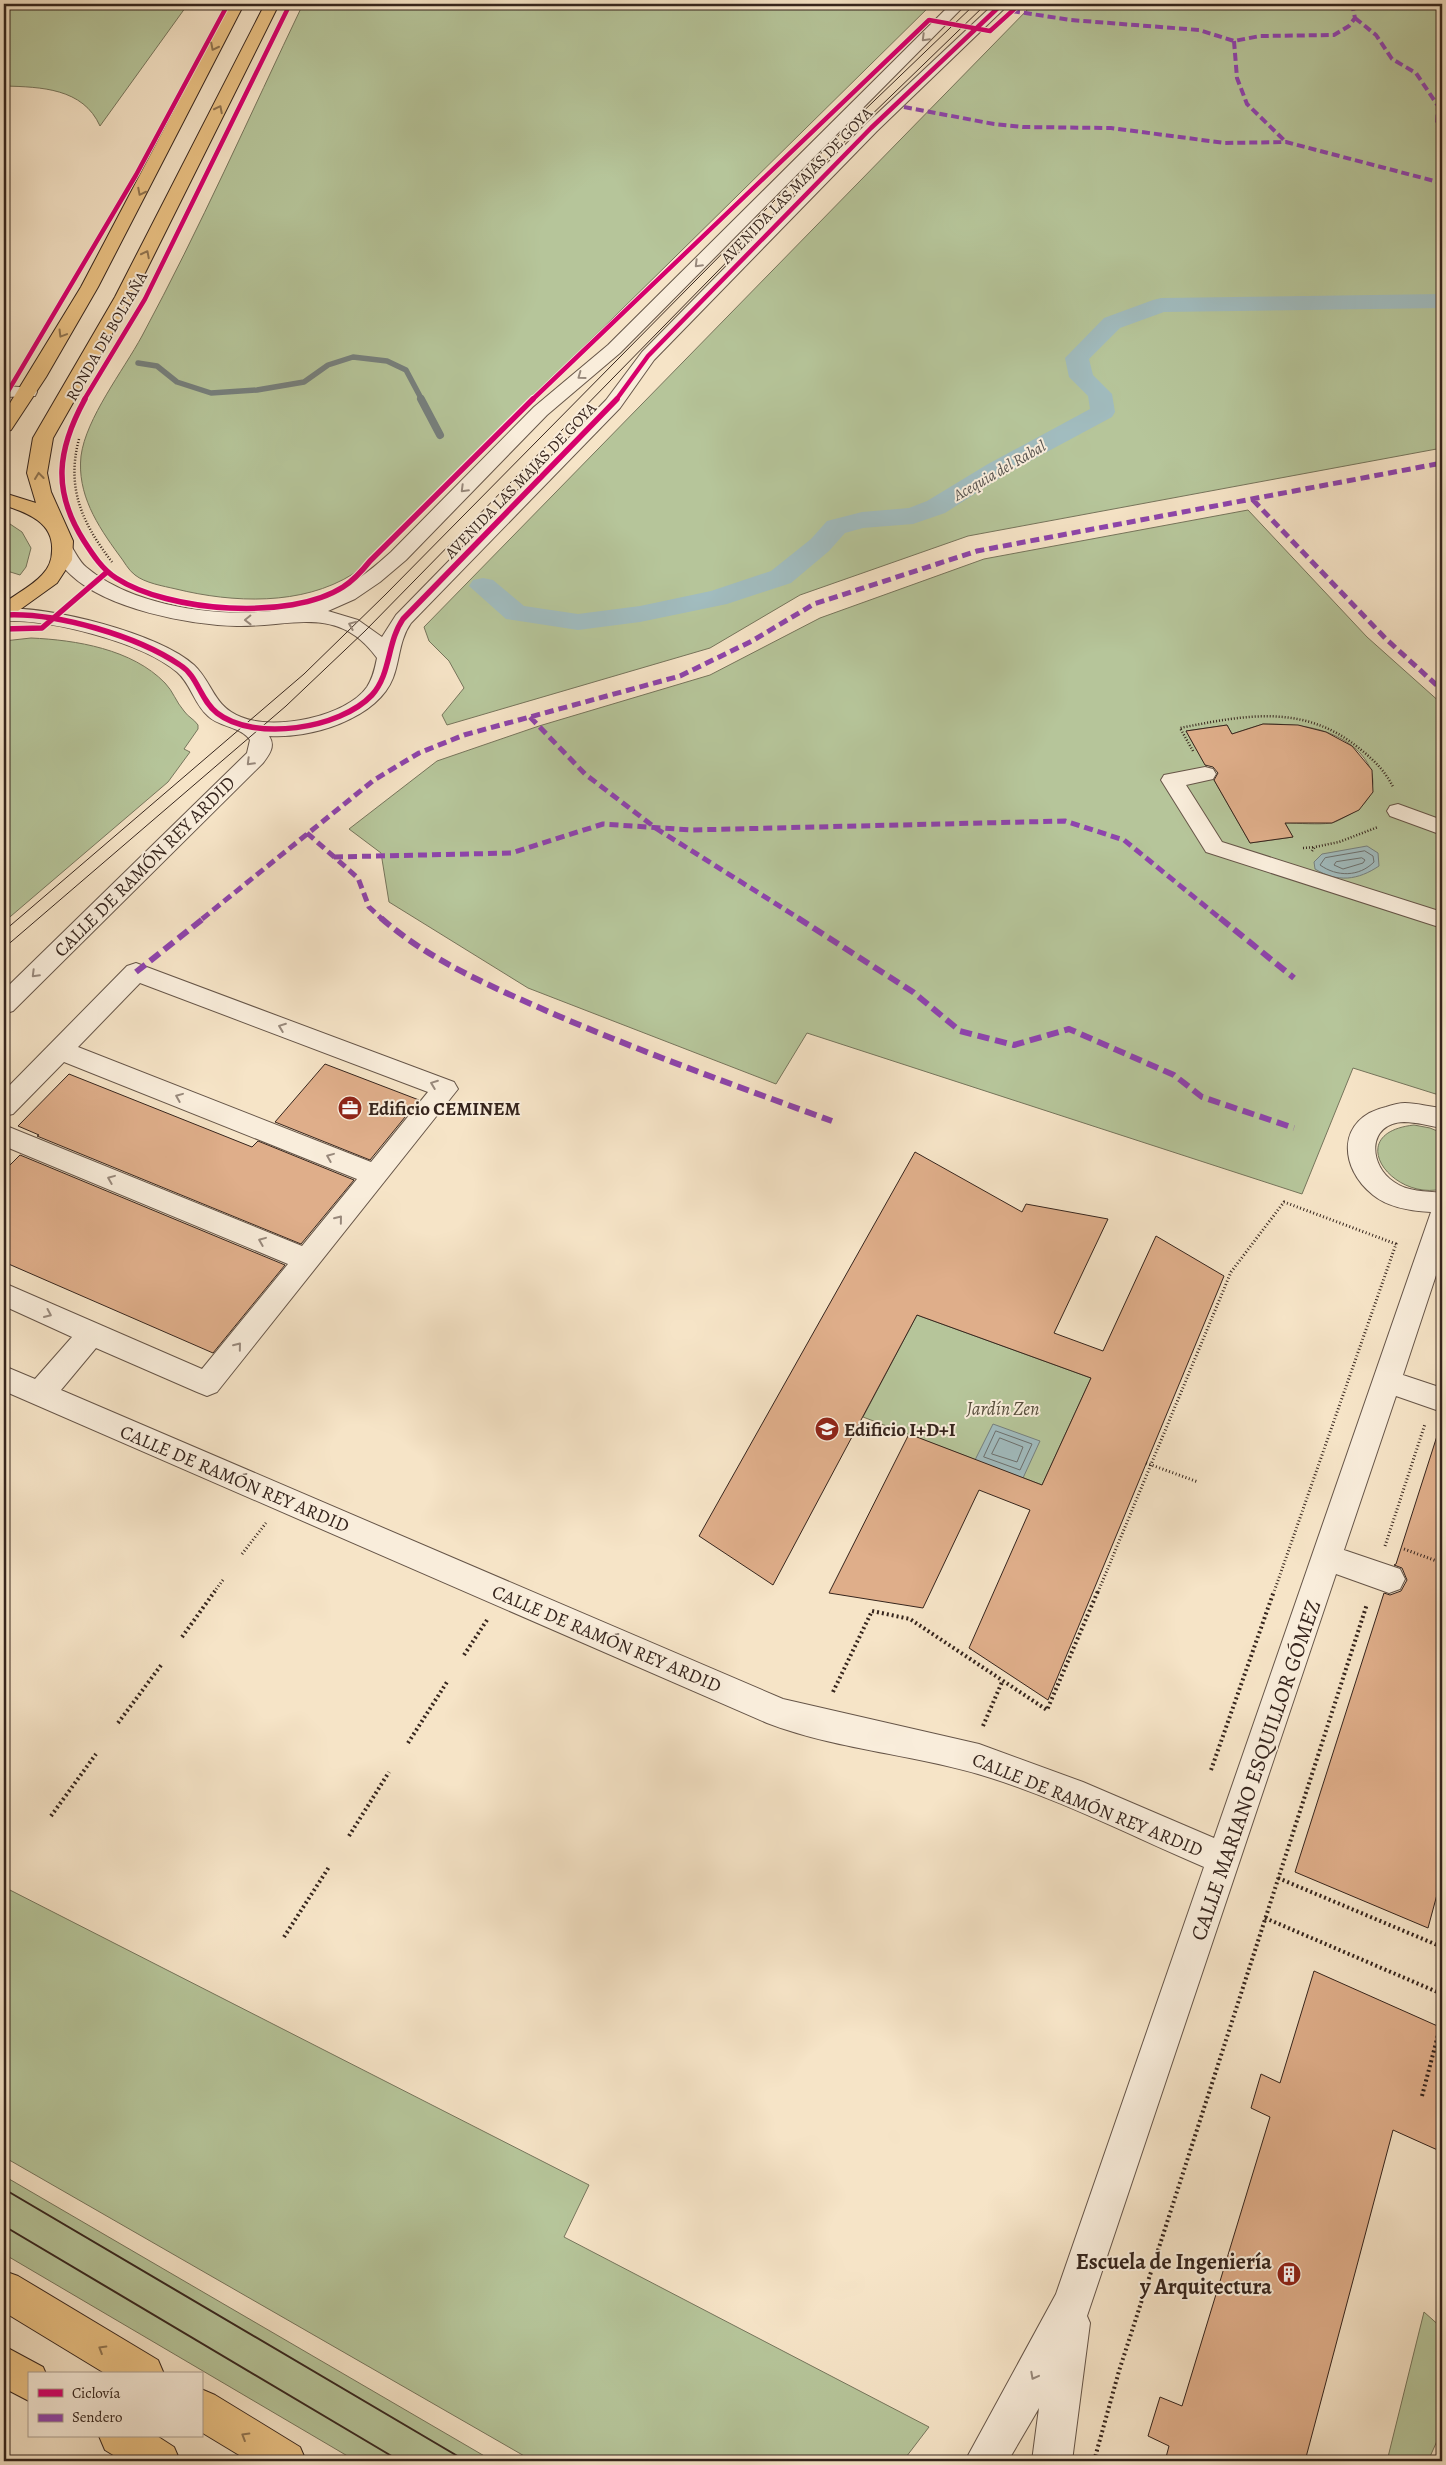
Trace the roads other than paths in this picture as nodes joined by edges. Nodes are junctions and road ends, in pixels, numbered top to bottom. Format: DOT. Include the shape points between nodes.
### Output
graph roads {
  1 [pos="237,4"];
  2 [pos="272,4"];
  3 [pos="959,4"];
  4 [pos="1002,4"];
  5 [pos="4,391"];
  6 [pos="28,392"];
  7 [pos="4,426"];
  8 [pos="4,499"];
  9 [pos="53,522"];
  10 [pos="64,550"];
  11 [pos="4,613"];
  12 [pos="296,615"];
  13 [pos="387,657"];
  14 [pos="245,726"];
  15 [pos="1205,774"];
  16 [pos="1398,811"];
  17 [pos="1442,828"];
  18 [pos="1442,920"];
  19 [pos="4,1005"];
  20 [pos="59,1050"];
  21 [pos="4,1106"];
  22 [pos="1442,1118"];
  23 [pos="4,1135"];
  24 [pos="375,1175"];
  25 [pos="1430,1202"];
  26 [pos="1439,1228"];
  27 [pos="307,1260"];
  28 [pos="1431,1290"];
  29 [pos="4,1294"];
  30 [pos="92,1333"];
  31 [pos="4,1378"];
  32 [pos="1387,1381"];
  33 [pos="40,1393"];
  34 [pos="1438,1399"];
  35 [pos="1327,1557"];
  36 [pos="1383,1577"];
  37 [pos="1224,1859"];
  38 [pos="4,2290"];
  39 [pos="1073,2302"];
  40 [pos="4,2366"];
  41 [pos="141,2372"];
  42 [pos="28,2380"];
  43 [pos="202,2410"];
  44 [pos="122,2438"];
  45 [pos="160,2461"];
  46 [pos="286,2461"];
  47 [pos="986,2461"];
  48 [pos="1052,2461"];
  1 -- 6 [label="main road, one-way" via="125,222"];
  9 -- 2 [label="main road, RONDA DE BOLTAÑA, one-way" via="37,473 43,438 124,297"];
  3 -- 12 [label="street, AVENIDA LAS MAJAS DE GOYA, one-way" via="614,349 563,390 379,573 350,594"];
  4 -- 13 [label="street, AVENIDA LAS MAJAS DE GOYA" via="871,128 648,356 613,404 398,625"];
  5 -- 6 [label="street"];
  6 -- 7 [label="main road"];
  8 -- 9 [label="main road, RONDA DE BOLTAÑA" via="35,508"];
  9 -- 10 [label="main road, RONDA DE BOLTAÑA"];
  10 -- 11 [label="main road" via="58,569 50,578"];
  12 -- 10 [label="street, AVENIDA LAS MAJAS DE GOYA, one-way" via="234,620 166,609 107,590 74,566 66,558"];
  11 -- 14 [label="street, AVENIDA LAS MAJAS DE GOYA" via="48,616 162,654 182,666 215,712"];
  13 -- 12 [label="street, AVENIDA LAS MAJAS DE GOYA, one-way" via="371,635 354,626 326,618"];
  13 -- 14 [label="street, AVENIDA LAS MAJAS DE GOYA" via="378,689 346,714 301,727 272,729"];
  14 -- 19 [label="street, CALLE DE RAMÓN REY ARDID, one-way" via="262,740 255,758"];
  15 -- 18 [label="street" via="1172,780 1214,846"];
  16 -- 17 [label="street"];
  20 -- 21 [label="street"];
  24 -- 20 [label="street, one-way"];
  24 -- 20 [label="street, one-way" via="445,1088 136,972"];
  22 -- 25 [label="street" via="1402,1112 1383,1116 1368,1125 1360,1138 1358,1154 1377,1184 1395,1195"];
  27 -- 23 [label="street, one-way"];
  27 -- 24 [label="street, one-way"];
  25 -- 26 [label="street, CALLE MARIANO ESQUILLOR GÓMEZ" via="1429,1219"];
  26 -- 28 [label="street, CALLE MARIANO ESQUILLOR GÓMEZ"];
  30 -- 27 [label="street, one-way" via="207,1384"];
  28 -- 32 [label="street, CALLE MARIANO ESQUILLOR GÓMEZ"];
  29 -- 30 [label="street, one-way"];
  30 -- 33 [label="street"];
  31 -- 33 [label="street, CALLE DE RAMÓN REY ARDID"];
  32 -- 34 [label="street"];
  32 -- 35 [label="street, CALLE MARIANO ESQUILLOR GÓMEZ"];
  33 -- 37 [label="street, CALLE DE RAMÓN REY ARDID" via="779,1713 981,1760"];
  35 -- 36 [label="street"];
  35 -- 37 [label="street, CALLE MARIANO ESQUILLOR GÓMEZ"];
  37 -- 39 [label="street, CALLE MARIANO ESQUILLOR GÓMEZ"];
  41 -- 38 [label="main road, one-way"];
  39 -- 47 [label="street, CALLE MARIANO ESQUILLOR GÓMEZ, one-way"];
  39 -- 48 [label="street, CALLE MARIANO ESQUILLOR GÓMEZ"];
  40 -- 42 [label="main road"];
  46 -- 43 [label="main road, one-way"];
  44 -- 45 [label="main road"];
}
